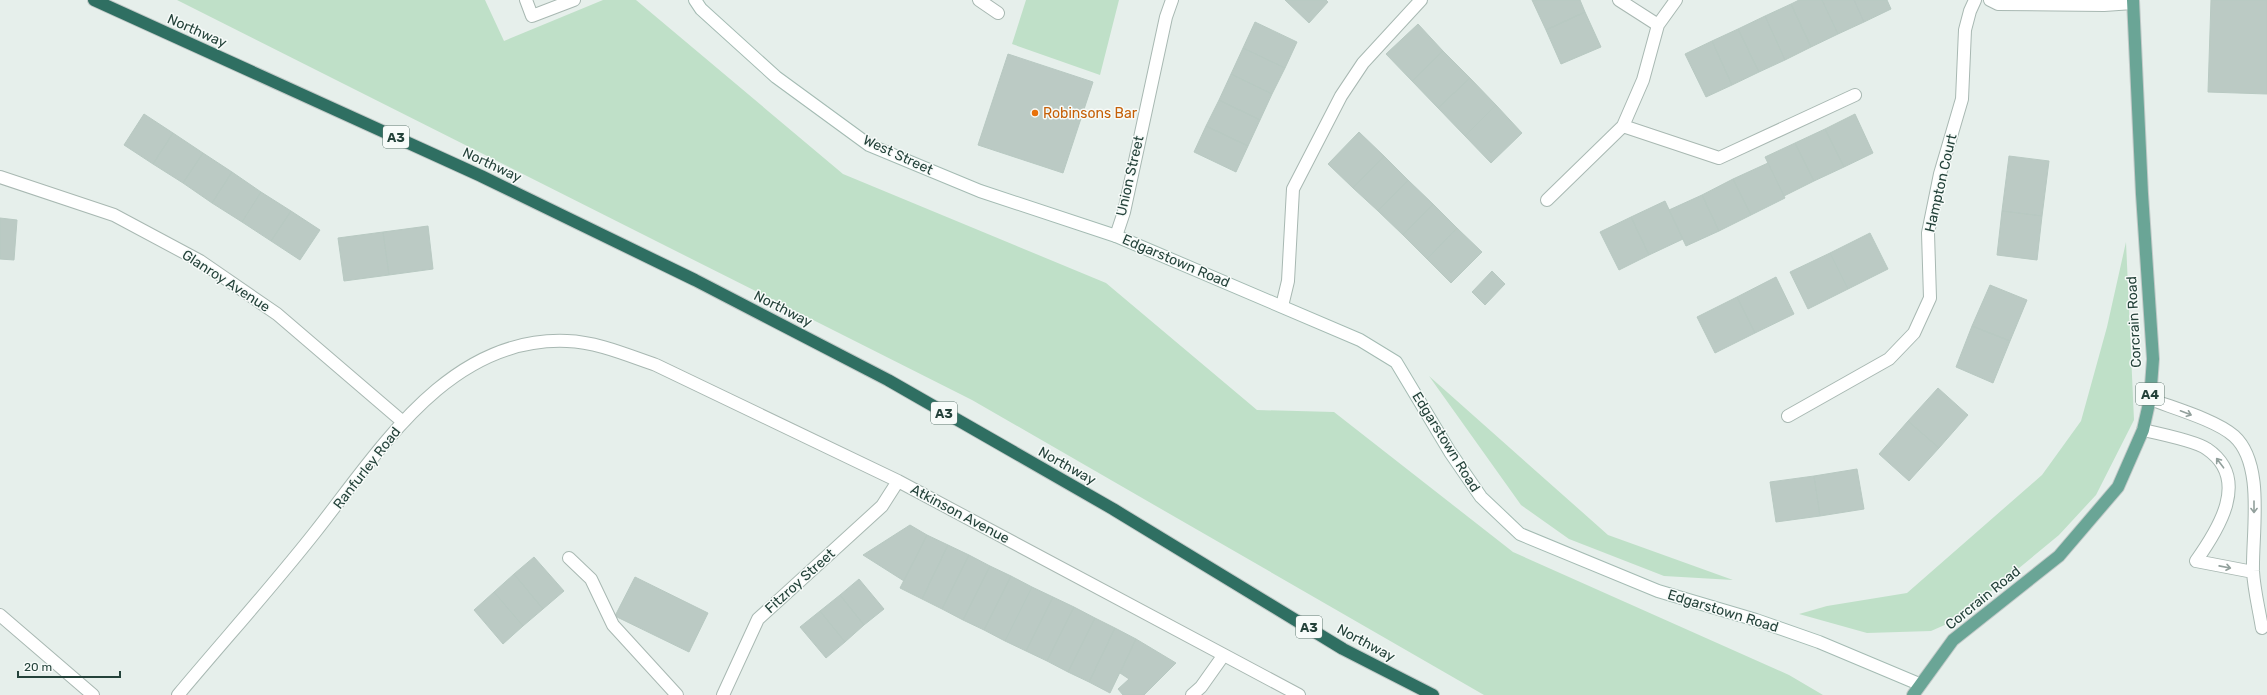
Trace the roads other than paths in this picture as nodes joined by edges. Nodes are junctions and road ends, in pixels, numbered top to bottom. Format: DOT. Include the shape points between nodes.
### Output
graph roads {
  1 [pos="94,0"];
  2 [pos="526,0"];
  3 [pos="574,0"];
  4 [pos="695,0"];
  5 [pos="979,0"];
  6 [pos="1172,0"];
  7 [pos="1421,0"];
  8 [pos="1619,0"];
  9 [pos="1676,0"];
  10 [pos="1975,0"];
  11 [pos="1990,0"];
  12 [pos="2133,1"];
  13 [pos="998,13"];
  14 [pos="1658,25"];
  15 [pos="1854,95"];
  16 [pos="1623,126"];
  17 [pos="0,177"];
  18 [pos="1547,200"];
  19 [pos="1116,236"];
  20 [pos="1282,306"];
  21 [pos="614,350"];
  22 [pos="2150,399"];
  23 [pos="1788,416"];
  24 [pos="403,422"];
  25 [pos="2143,430"];
  26 [pos="898,481"];
  27 [pos="569,558"];
  28 [pos="2254,572"];
  29 [pos="0,615"];
  30 [pos="2262,628"];
  31 [pos="1224,656"];
  32 [pos="1919,684"];
  33 [pos="93,695"];
  34 [pos="178,695"];
  35 [pos="677,695"];
  36 [pos="723,695"];
  37 [pos="1192,695"];
  38 [pos="1299,695"];
  39 [pos="1433,695"];
  40 [pos="1913,695"];
  1 -- 39 [label="highway, Northway / A3" via="481,176 695,280 888,380 1113,509 1343,649"];
  2 -- 3 [label="street" via="532,16"];
  4 -- 19 [label="street, West Street" via="701,9 776,77 869,145 980,191"];
  5 -- 13 [label="street"];
  6 -- 19 [label="street, Union Street" via="1166,17 1124,212"];
  7 -- 20 [label="street" via="1363,63 1341,96 1293,189 1288,281"];
  8 -- 14 [label="street"];
  9 -- 14 [label="street"];
  10 -- 23 [label="street, Hampton Court" via="1965,30 1962,99 1940,174 1928,233 1930,298 1914,334 1889,359"];
  11 -- 12 [label="street" via="1998,4 2066,5"];
  12 -- 22 [label="main road, Corcrain Road / A4" via="2153,359"];
  14 -- 16 [label="street" via="1643,80"];
  15 -- 16 [label="street" via="1719,158"];
  16 -- 18 [label="street"];
  17 -- 24 [label="street, Glanroy Avenue" via="114,215 200,261 277,314"];
  19 -- 20 [label="street, Edgarstown Road"];
  20 -- 32 [label="street, Edgarstown Road" via="1360,340 1396,362 1450,452 1481,497 1520,534 1658,591 1819,642"];
  21 -- 24 [label="street, Ranfurley Road" via="567,341 524,345 480,360 434,390"];
  21 -- 26 [label="street, Atkinson Avenue" via="656,365"];
  22 -- 25 [label="main road, Corcrain Road / A4"];
  22 -- 28 [label="street, one-way" via="2220,426 2234,436 2246,451 2254,476"];
  24 -- 34 [label="street, Ranfurley Road" via="302,550"];
  25 -- 28 [label="street" via="2207,448 2223,465 2229,487 2225,510 2218,530 2196,561"];
  25 -- 32 [label="main road, Corcrain Road / A4" via="2118,486 2059,556 1953,640"];
  26 -- 31 [label="street, Atkinson Avenue"];
  26 -- 36 [label="street, Fitzroy Street" via="882,506 758,619"];
  27 -- 35 [label="street" via="591,579 613,625"];
  28 -- 30 [label="street"];
  29 -- 33 [label="street"];
  31 -- 37 [label="street"];
  31 -- 38 [label="street, Atkinson Avenue"];
  32 -- 40 [label="main road, Corcrain Road / A4"];
}
